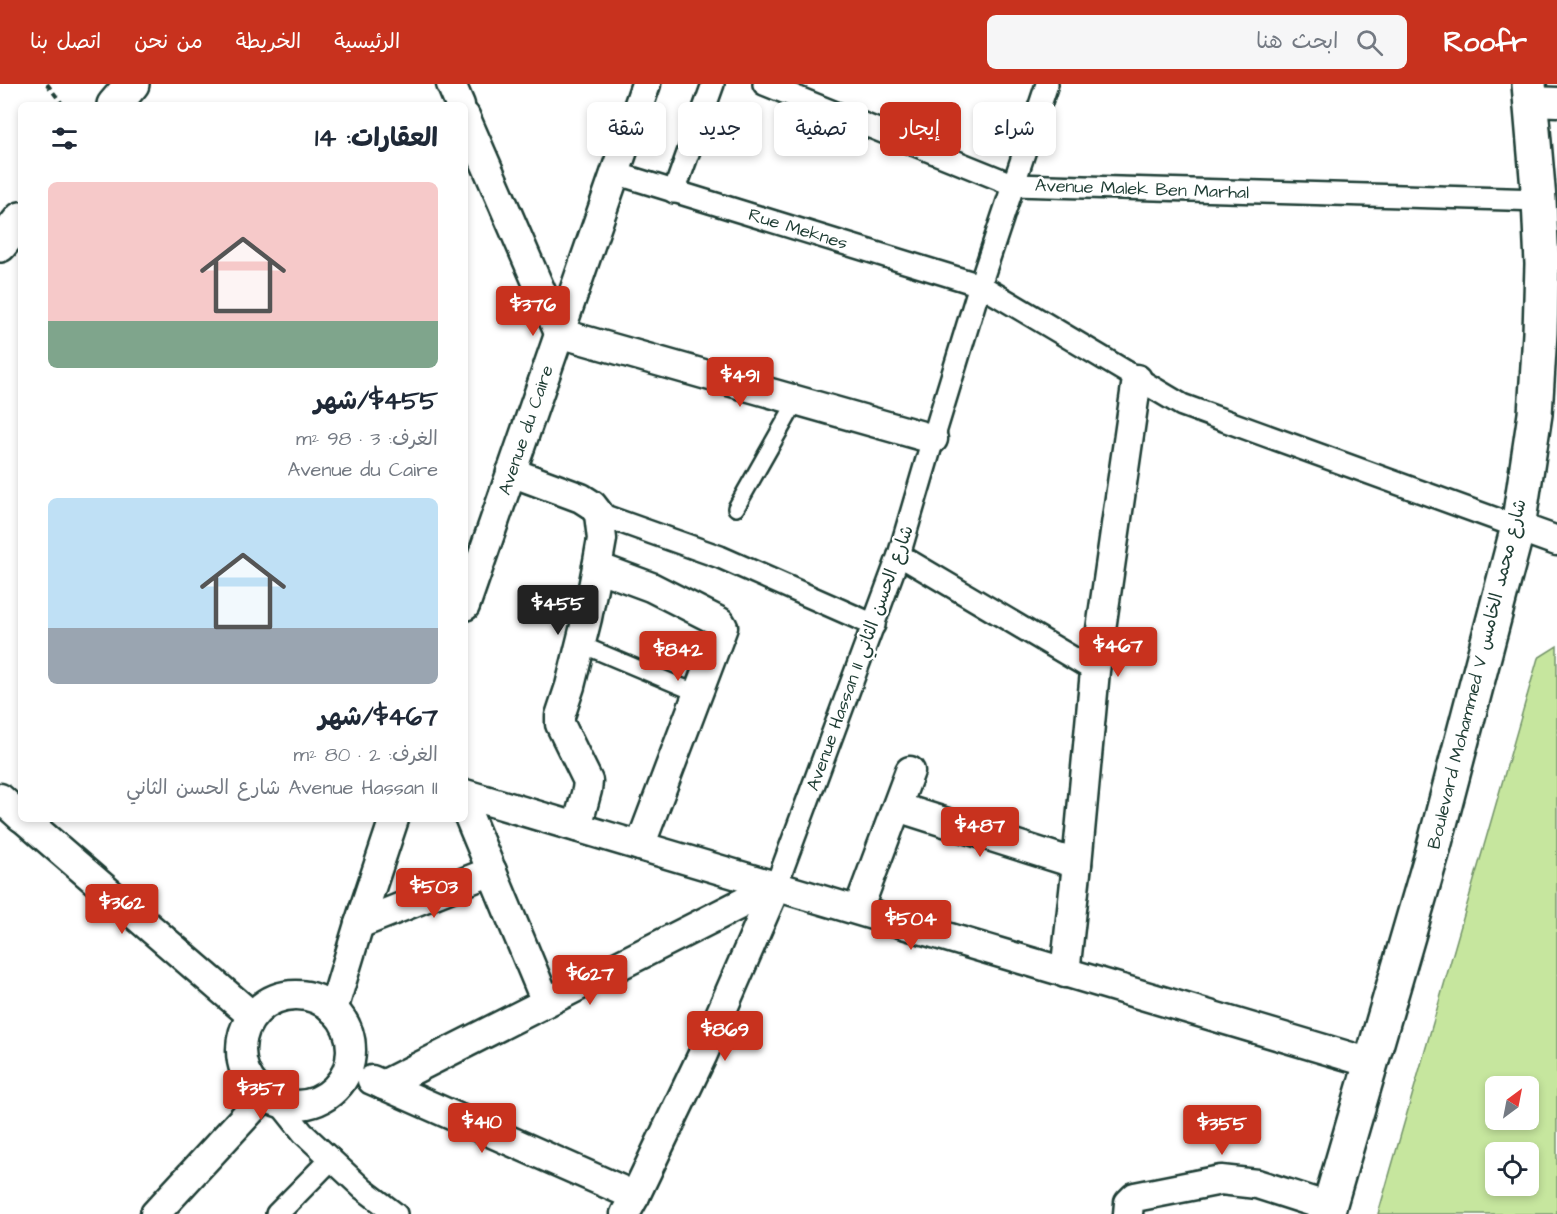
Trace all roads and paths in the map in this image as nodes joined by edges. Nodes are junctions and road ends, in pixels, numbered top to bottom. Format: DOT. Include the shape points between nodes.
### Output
graph roads {
  1 [pos="47,84"];
  2 [pos="132,84"];
  3 [pos="451,84"];
  4 [pos="646,84"];
  5 [pos="713,84"];
  6 [pos="764,84"];
  7 [pos="1047,84"];
  8 [pos="1539,96"];
  9 [pos="61,102"];
  10 [pos="117,102"];
  11 [pos="459,102"];
  12 [pos="468,123"];
  13 [pos="615,173"];
  14 [pos="1014,185"];
  15 [pos="674,192"];
  16 [pos="1539,200"];
  17 [pos="18,223"];
  18 [pos="0,245"];
  19 [pos="980,285"];
  20 [pos="559,333"];
  21 [pos="1137,379"];
  22 [pos="797,400"];
  23 [pos="933,439"];
  24 [pos="511,472"];
  25 [pos="736,508"];
  26 [pos="599,514"];
  27 [pos="1518,527"];
  28 [pos="1557,541"];
  29 [pos="899,555"];
  30 [pos="597,567"];
  31 [pos="468,597"];
  32 [pos="874,625"];
  33 [pos="580,644"];
  34 [pos="1095,671"];
  35 [pos="699,694"];
  36 [pos="910,771"];
  37 [pos="468,795"];
  38 [pos="0,798"];
  39 [pos="897,807"];
  40 [pos="18,814"];
  41 [pos="468,814"];
  42 [pos="27,822"];
  43 [pos="393,822"];
  44 [pos="577,827"];
  45 [pos="640,846"];
  46 [pos="1077,864"];
  47 [pos="492,871"];
  48 [pos="776,886"];
  49 [pos="858,910"];
  50 [pos="359,924"];
  51 [pos="1065,972"];
  52 [pos="546,1002"];
  53 [pos="333,1010"];
  54 [pos="251,1015"];
  55 [pos="1371,1063"];
  56 [pos="348,1070"];
  57 [pos="383,1085"];
  58 [pos="271,1100"];
  59 [pos="331,1159"];
  60 [pos="630,1205"];
  61 [pos="1328,1211"];
  62 [pos="155,1214"];
  63 [pos="277,1214"];
  64 [pos="396,1214"];
  65 [pos="1128,1214"];
  1 -- 9 [label="path"];
  2 -- 10 [label="street"];
  3 -- 11 [label="street"];
  4 -- 13 [label="street, Avenue du Caire"];
  5 -- 15 [label="street"];
  6 -- 14 [label="street, Avenue Malek Ben Marhal"];
  7 -- 14 [label="street, Avenue Hassan II شارع الحسن الثاني"];
  8 -- 16 [label="street, Boulevard Mohammed V شارع محمد الخامس"];
  12 -- 20 [label="street"];
  13 -- 15 [label="street, Rue Meknes"];
  13 -- 20 [label="street, Avenue du Caire"];
  14 -- 16 [label="street, Avenue Malek Ben Marhal"];
  14 -- 19 [label="street, Avenue Hassan II شارع الحسن الثاني"];
  15 -- 19 [label="street, Rue Meknes"];
  16 -- 27 [label="street, Boulevard Mohammed V شارع محمد الخامس" via="1542,264 1535,414"];
  17 -- 18 [label="street"];
  19 -- 21 [label="street, Rue Meknes"];
  19 -- 23 [label="street, Avenue Hassan II شارع الحسن الثاني"];
  20 -- 22 [label="street"];
  20 -- 24 [label="street, Avenue du Caire"];
  21 -- 27 [label="street, Rue Meknes" via="1182,405"];
  21 -- 34 [label="street"];
  22 -- 23 [label="street"];
  22 -- 25 [label="lane"];
  23 -- 29 [label="street, Avenue Hassan II شارع الحسن الثاني"];
  24 -- 26 [label="street" via="581,498"];
  24 -- 31 [label="street, Avenue du Caire"];
  26 -- 30 [label="street" via="602,539"];
  26 -- 32 [label="street" via="720,558"];
  27 -- 28 [label="street"];
  27 -- 55 [label="street, Boulevard Mohammed V شارع محمد الخامس" via="1432,854"];
  29 -- 32 [label="street, Avenue Hassan II شارع الحسن الثاني"];
  29 -- 34 [label="street"];
  30 -- 33 [label="street"];
  30 -- 35 [label="street" via="651,587 720,622 723,627"];
  32 -- 48 [label="street, Avenue Hassan II شارع الحسن الثاني"];
  33 -- 35 [label="lane"];
  33 -- 44 [label="street" via="560,716 560,724 588,781"];
  34 -- 46 [label="street"];
  35 -- 45 [label="street"];
  36 -- 39 [label="street"];
  37 -- 44 [label="street"];
  38 -- 40 [label="street"];
  39 -- 46 [label="street"];
  39 -- 49 [label="street"];
  41 -- 47 [label="street"];
  42 -- 54 [label="street"];
  43 -- 50 [label="street"];
  44 -- 45 [label="street"];
  45 -- 48 [label="street"];
  46 -- 51 [label="street"];
  47 -- 50 [label="street"];
  47 -- 52 [label="street"];
  48 -- 49 [label="street"];
  48 -- 52 [label="street"];
  48 -- 60 [label="street, Avenue Hassan II شارع الحسن الثاني" via="703,1054"];
  49 -- 51 [label="street"];
  50 -- 53 [label="street"];
  51 -- 55 [label="street"];
  52 -- 57 [label="street"];
  53 -- 54 [label="street" via="320,1000 289,995 273,999"];
  53 -- 56 [label="street" via="350,1037"];
  54 -- 58 [label="street" via="242,1036 243,1069 252,1084"];
  55 -- 61 [label="street, Boulevard Mohammed V شارع محمد الخامس"];
  56 -- 57 [label="street"];
  56 -- 58 [label="street" via="328,1096 312,1104 296,1106"];
  57 -- 60 [label="street"];
  58 -- 59 [label="street"];
  58 -- 62 [label="street"];
  59 -- 63 [label="street"];
  59 -- 64 [label="street"];
  61 -- 65 [label="street" via="1257,1184 1221,1180 1135,1197"];
}
